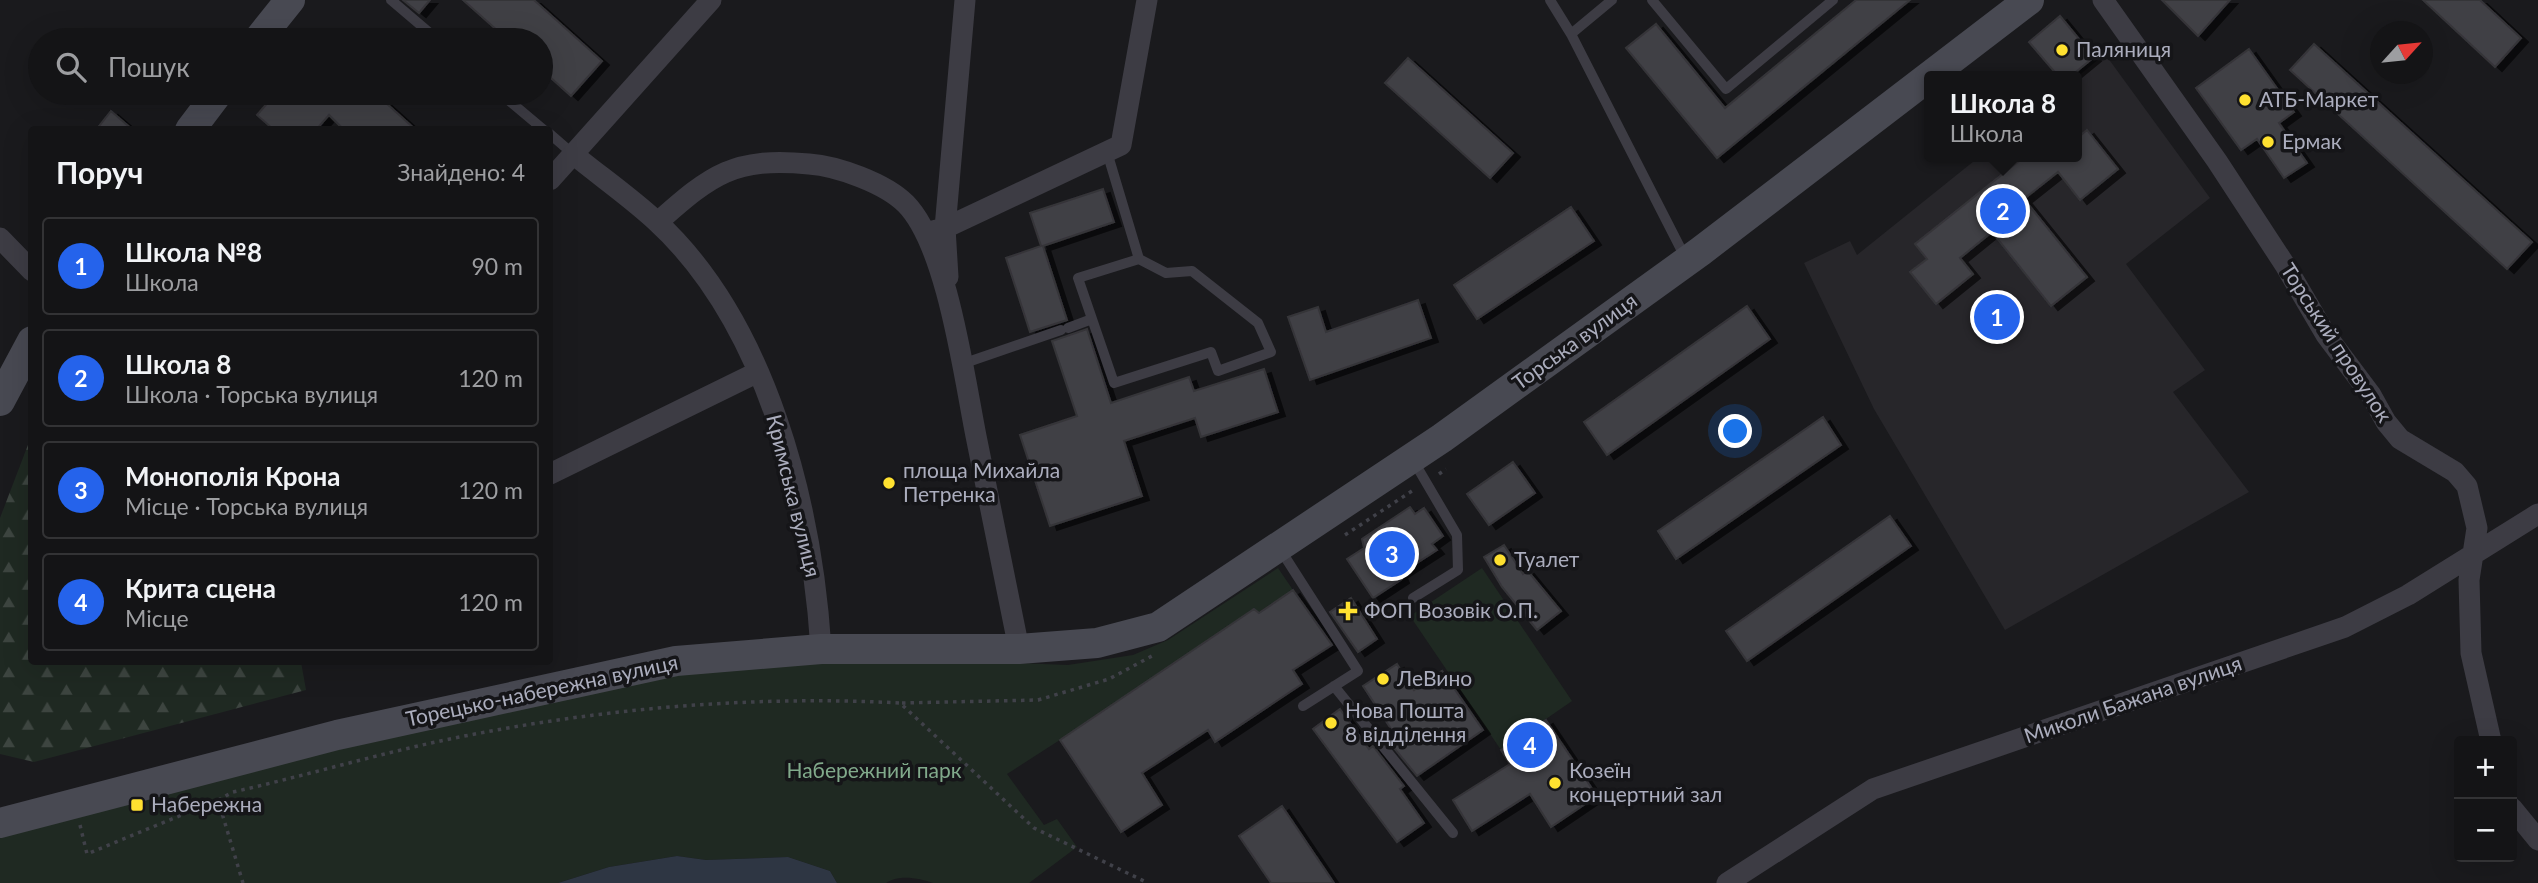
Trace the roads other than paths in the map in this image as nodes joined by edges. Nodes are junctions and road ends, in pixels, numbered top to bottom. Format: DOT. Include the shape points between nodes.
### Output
graph roads {
  1 [pos="290,0"];
  2 [pos="391,0"];
  3 [pos="711,0"];
  4 [pos="965,0"];
  5 [pos="1147,0"];
  6 [pos="1550,0"];
  7 [pos="1612,0"];
  8 [pos="1652,0"];
  9 [pos="1833,0"];
  10 [pos="2029,0"];
  11 [pos="2103,0"];
  12 [pos="268,28"];
  13 [pos="424,28"];
  14 [pos="1571,34"];
  15 [pos="1936,71"];
  16 [pos="1924,80"];
  17 [pos="209,105"];
  18 [pos="514,105"];
  19 [pos="193,126"];
  20 [pos="539,126"];
  21 [pos="553,137"];
  22 [pos="1107,152"];
  23 [pos="573,155"];
  24 [pos="553,177"];
  25 [pos="658,222"];
  26 [pos="935,231"];
  27 [pos="0,238"];
  28 [pos="1139,259"];
  29 [pos="1688,261"];
  30 [pos="28,267"];
  31 [pos="1092,319"];
  32 [pos="28,348"];
  33 [pos="962,364"];
  34 [pos="758,372"];
  35 [pos="0,401"];
  36 [pos="1412,458"];
  37 [pos="553,473"];
  38 [pos="2538,514"];
  39 [pos="1279,546"];
  40 [pos="2475,553"];
  41 [pos="1413,598"];
  42 [pos="1097,643"];
  43 [pos="821,649"];
  44 [pos="1018,649"];
  45 [pos="1334,686"];
  46 [pos="1303,706"];
  47 [pos="2490,736"];
  48 [pos="2517,814"];
  49 [pos="0,823"];
  50 [pos="1453,833"];
  51 [pos="2538,840"];
  52 [pos="1727,883"];
  1 -- 12 [label="main road"];
  2 -- 13 [label="lane"];
  3 -- 23 [label="street"];
  4 -- 26 [label="street"];
  5 -- 22 [label="street" via="1121,145"];
  6 -- 14 [label="lane"];
  7 -- 14 [label="lane"];
  8 -- 9 [label="lane" via="1726,89"];
  10 -- 15 [label="main road, Торська вулиця"];
  11 -- 40 [label="street, Торський провулок" via="2217,161 2386,422 2400,439 2455,472 2466,486 2477,528"];
  14 -- 29 [label="lane"];
  16 -- 29 [label="main road, Торська вулиця"];
  17 -- 19 [label="main road"];
  18 -- 20 [label="lane"];
  21 -- 23 [label="lane, Кримська вулиця"];
  22 -- 26 [label="street"];
  22 -- 28 [label="lane"];
  23 -- 24 [label="street"];
  23 -- 25 [label="street, Кримська вулиця"];
  25 -- 26 [label="street" via="698,187 726,171 769,160 835,168 874,183 906,203"];
  25 -- 34 [label="street, Кримська вулиця" via="720,301"];
  26 -- 33 [label="street"];
  27 -- 30 [label="street"];
  28 -- 31 [label="lane" via="1078,278"];
  28 -- 31 [label="lane" via="1166,273 1192,271 1258,323 1271,352 1218,371 1211,352 1114,383"];
  29 -- 36 [label="main road, Торська вулиця"];
  31 -- 33 [label="lane"];
  32 -- 35 [label="main road"];
  33 -- 44 [label="street"];
  34 -- 37 [label="street"];
  34 -- 43 [label="street, Кримська вулиця" via="780,427 807,540"];
  36 -- 39 [label="main road, Торська вулиця"];
  36 -- 41 [label="lane" via="1457,535 1458,570"];
  38 -- 40 [label="street, Миколи Бажана вулиця"];
  39 -- 42 [label="main road, Торська вулиця" via="1158,626"];
  39 -- 45 [label="lane" via="1358,671"];
  40 -- 47 [label="street, Торський провулок" via="2469,580 2471,653"];
  40 -- 52 [label="street, Миколи Бажана вулиця" via="2345,627 1873,789"];
  42 -- 44 [label="main road, Торецько-набережна вулиця"];
  43 -- 44 [label="main road, Торецько-набережна вулиця"];
  43 -- 49 [label="main road, Торецько-набережна вулиця" via="676,661 337,735"];
  45 -- 46 [label="lane"];
  45 -- 50 [label="lane"];
  48 -- 51 [label="street"];
}
